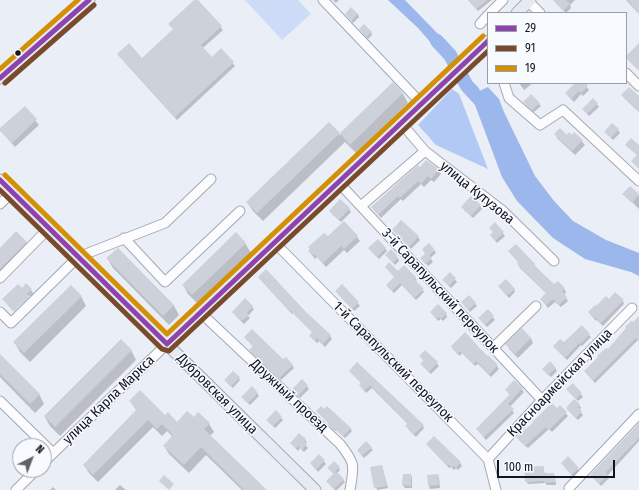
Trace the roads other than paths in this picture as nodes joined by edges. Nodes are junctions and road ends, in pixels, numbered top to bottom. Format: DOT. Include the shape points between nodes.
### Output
graph roads {
  1 [pos="89,0"];
  2 [pos="323,0"];
  3 [pos="503,0"];
  4 [pos="529,1"];
  5 [pos="491,12"];
  6 [pos="518,12"];
  7 [pos="539,12"];
  8 [pos="487,16"];
  9 [pos="480,24"];
  10 [pos="485,44"];
  11 [pos="627,74"];
  12 [pos="0,78"];
  13 [pos="504,84"];
  14 [pos="639,86"];
  15 [pos="422,104"];
  16 [pos="402,124"];
  17 [pos="425,151"];
  18 [pos="211,179"];
  19 [pos="0,180"];
  20 [pos="639,181"];
  21 [pos="338,183"];
  22 [pos="12,192"];
  23 [pos="0,204"];
  24 [pos="361,206"];
  25 [pos="240,211"];
  26 [pos="49,228"];
  27 [pos="124,238"];
  28 [pos="275,243"];
  29 [pos="78,257"];
  30 [pos="554,260"];
  31 [pos="0,278"];
  32 [pos="536,306"];
  33 [pos="632,308"];
  34 [pos="0,312"];
  35 [pos="201,313"];
  36 [pos="167,344"];
  37 [pos="493,348"];
  38 [pos="542,400"];
  39 [pos="0,401"];
  40 [pos="639,414"];
  41 [pos="53,453"];
  42 [pos="488,459"];
  43 [pos="28,478"];
  44 [pos="16,490"];
  45 [pos="315,490"];
  46 [pos="350,490"];
  47 [pos="496,490"];
  48 [pos="569,490"];
  1 -- 12 [label="main road"];
  2 -- 15 [label="street"];
  3 -- 5 [label="street"];
  4 -- 6 [label="main road"];
  4 -- 7 [label="street"];
  8 -- 9 [label="street"];
  10 -- 15 [label="main road, улица Карла Маркса"];
  11 -- 14 [label="street"];
  13 -- 20 [label="street" via="509,98 540,125 563,110"];
  15 -- 16 [label="main road, улица Карла Маркса"];
  16 -- 17 [label="street, улица Кутузова"];
  16 -- 21 [label="main road, улица Карла Маркса"];
  17 -- 24 [label="street"];
  17 -- 30 [label="street, улица Кутузова" via="502,210"];
  18 -- 27 [label="street" via="165,223"];
  19 -- 22 [label="main road, Дубровская улица"];
  21 -- 24 [label="street, 3-й Сарапульский переулок"];
  21 -- 28 [label="main road, улица Карла Маркса"];
  22 -- 23 [label="street"];
  22 -- 26 [label="main road, Дубровская улица"];
  24 -- 37 [label="street, 3-й Сарапульский переулок"];
  25 -- 27 [label="street" via="165,282"];
  26 -- 29 [label="main road, Дубровская улица"];
  26 -- 31 [label="street"];
  27 -- 29 [label="street"];
  28 -- 35 [label="main road, улица Карла Маркса"];
  28 -- 42 [label="street, 1-й Сарапульский переулок"];
  29 -- 34 [label="street" via="11,323"];
  29 -- 36 [label="main road, Дубровская улица"];
  32 -- 37 [label="street"];
  33 -- 38 [label="street, Красноармейская улица"];
  35 -- 36 [label="main road, улица Карла Маркса"];
  35 -- 46 [label="street, Дружный проезд" via="340,444 350,457 353,468"];
  36 -- 41 [label="street, улица Карла Маркса"];
  36 -- 45 [label="main road, Дубровская улица"];
  37 -- 38 [label="street, 3-й Сарапульский переулок"];
  38 -- 42 [label="street, Красноармейская улица"];
  39 -- 41 [label="street"];
  40 -- 48 [label="street"];
  42 -- 47 [label="street"];
  43 -- 44 [label="street"];
}
